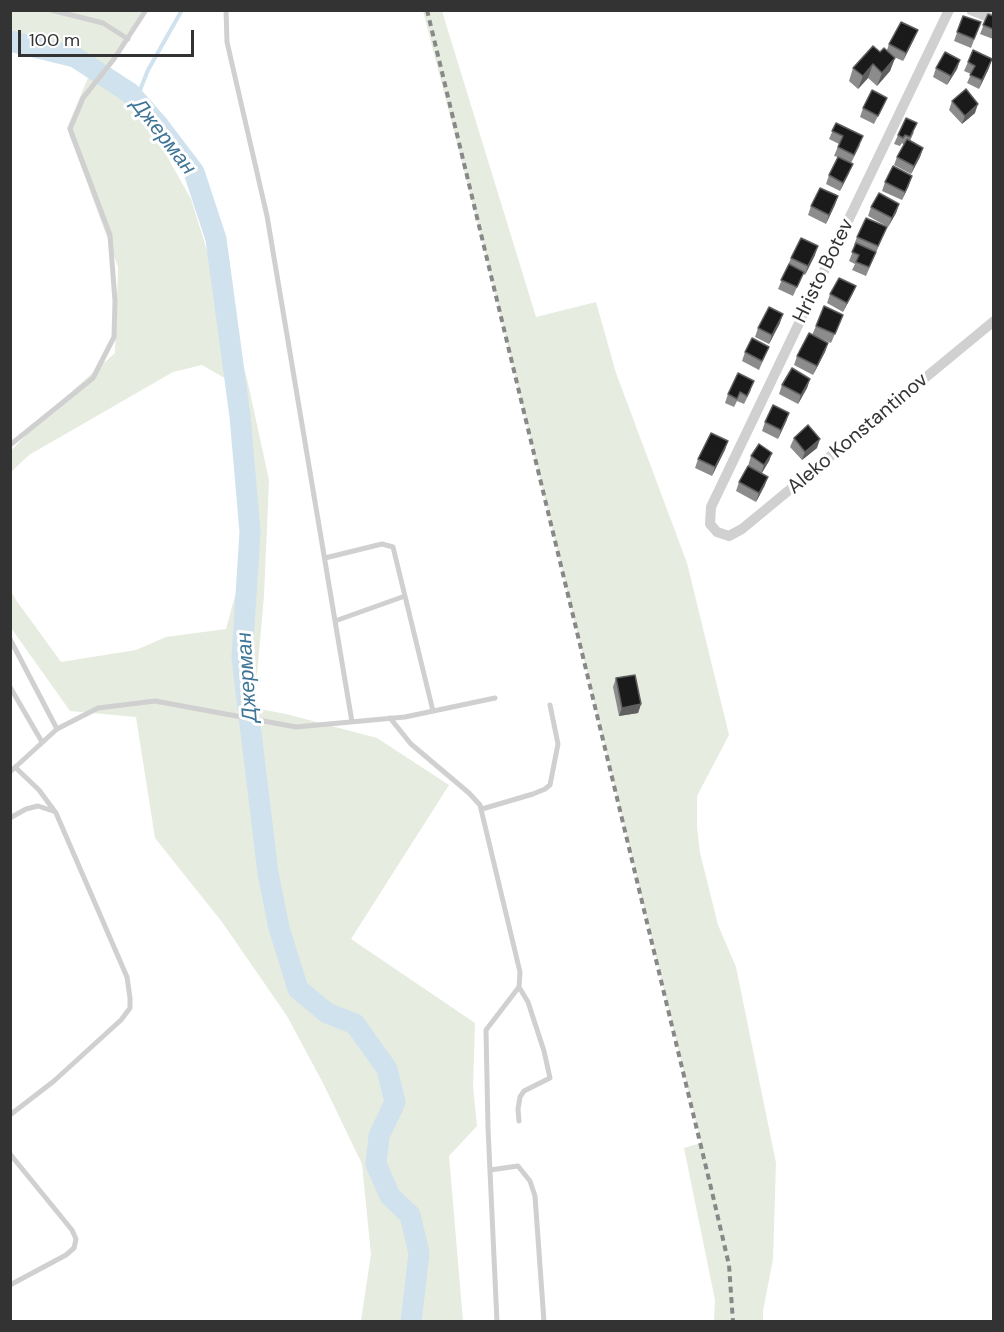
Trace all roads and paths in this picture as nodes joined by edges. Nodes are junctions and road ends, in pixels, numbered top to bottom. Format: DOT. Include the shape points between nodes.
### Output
graph roads {
  1 [pos="51,10"];
  2 [pos="146,10"];
  3 [pos="226,10"];
  4 [pos="949,10"];
  5 [pos="971,10"];
  6 [pos="993,19"];
  7 [pos="128,39"];
  8 [pos="993,321"];
  9 [pos="10,445"];
  10 [pos="717,532"];
  11 [pos="325,558"];
  12 [pos="405,596"];
  13 [pos="335,621"];
  14 [pos="10,639"];
  15 [pos="10,687"];
  16 [pos="495,698"];
  17 [pos="550,705"];
  18 [pos="433,711"];
  19 [pos="390,718"];
  20 [pos="352,722"];
  21 [pos="57,729"];
  22 [pos="42,742"];
  23 [pos="13,770"];
  24 [pos="482,809"];
  25 [pos="57,813"];
  26 [pos="10,819"];
  27 [pos="519,987"];
  28 [pos="10,1115"];
  29 [pos="519,1121"];
  30 [pos="10,1154"];
  31 [pos="490,1170"];
  32 [pos="10,1285"];
  33 [pos="497,1322"];
  34 [pos="544,1322"];
  1 -- 7 [label="lane" via="103,23"];
  2 -- 7 [label="lane"];
  3 -- 11 [label="lane" via="227,42 267,216"];
  4 -- 10 [label="street, Hristo Botev" via="711,507 710,524"];
  5 -- 6 [label="street"];
  7 -- 9 [label="lane" via="83,98 70,129 110,235 114,337 93,378"];
  8 -- 10 [label="street, Aleko Konstantinov" via="742,529 729,536"];
  11 -- 12 [label="lane" via="388,544 393,547"];
  11 -- 13 [label="lane"];
  12 -- 13 [label="lane"];
  12 -- 18 [label="lane"];
  13 -- 20 [label="lane"];
  14 -- 21 [label="lane"];
  15 -- 22 [label="lane"];
  16 -- 18 [label="lane"];
  17 -- 24 [label="lane" via="558,744 550,785"];
  18 -- 19 [label="lane"];
  19 -- 20 [label="lane"];
  19 -- 24 [label="lane" via="411,744 469,793"];
  20 -- 21 [label="lane" via="296,727 155,701 98,708"];
  21 -- 22 [label="lane"];
  22 -- 23 [label="lane"];
  23 -- 25 [label="lane" via="39,790"];
  24 -- 27 [label="lane" via="520,972"];
  25 -- 26 [label="lane" via="38,806"];
  25 -- 28 [label="lane" via="127,977 130,1008 54,1081"];
  27 -- 29 [label="lane" via="528,1002 550,1078 524,1091"];
  27 -- 31 [label="lane" via="486,1030"];
  30 -- 32 [label="lane" via="76,1239 74,1248 66,1255"];
  31 -- 33 [label="lane"];
  31 -- 34 [label="lane" via="518,1166 530,1181 535,1196"];
}
